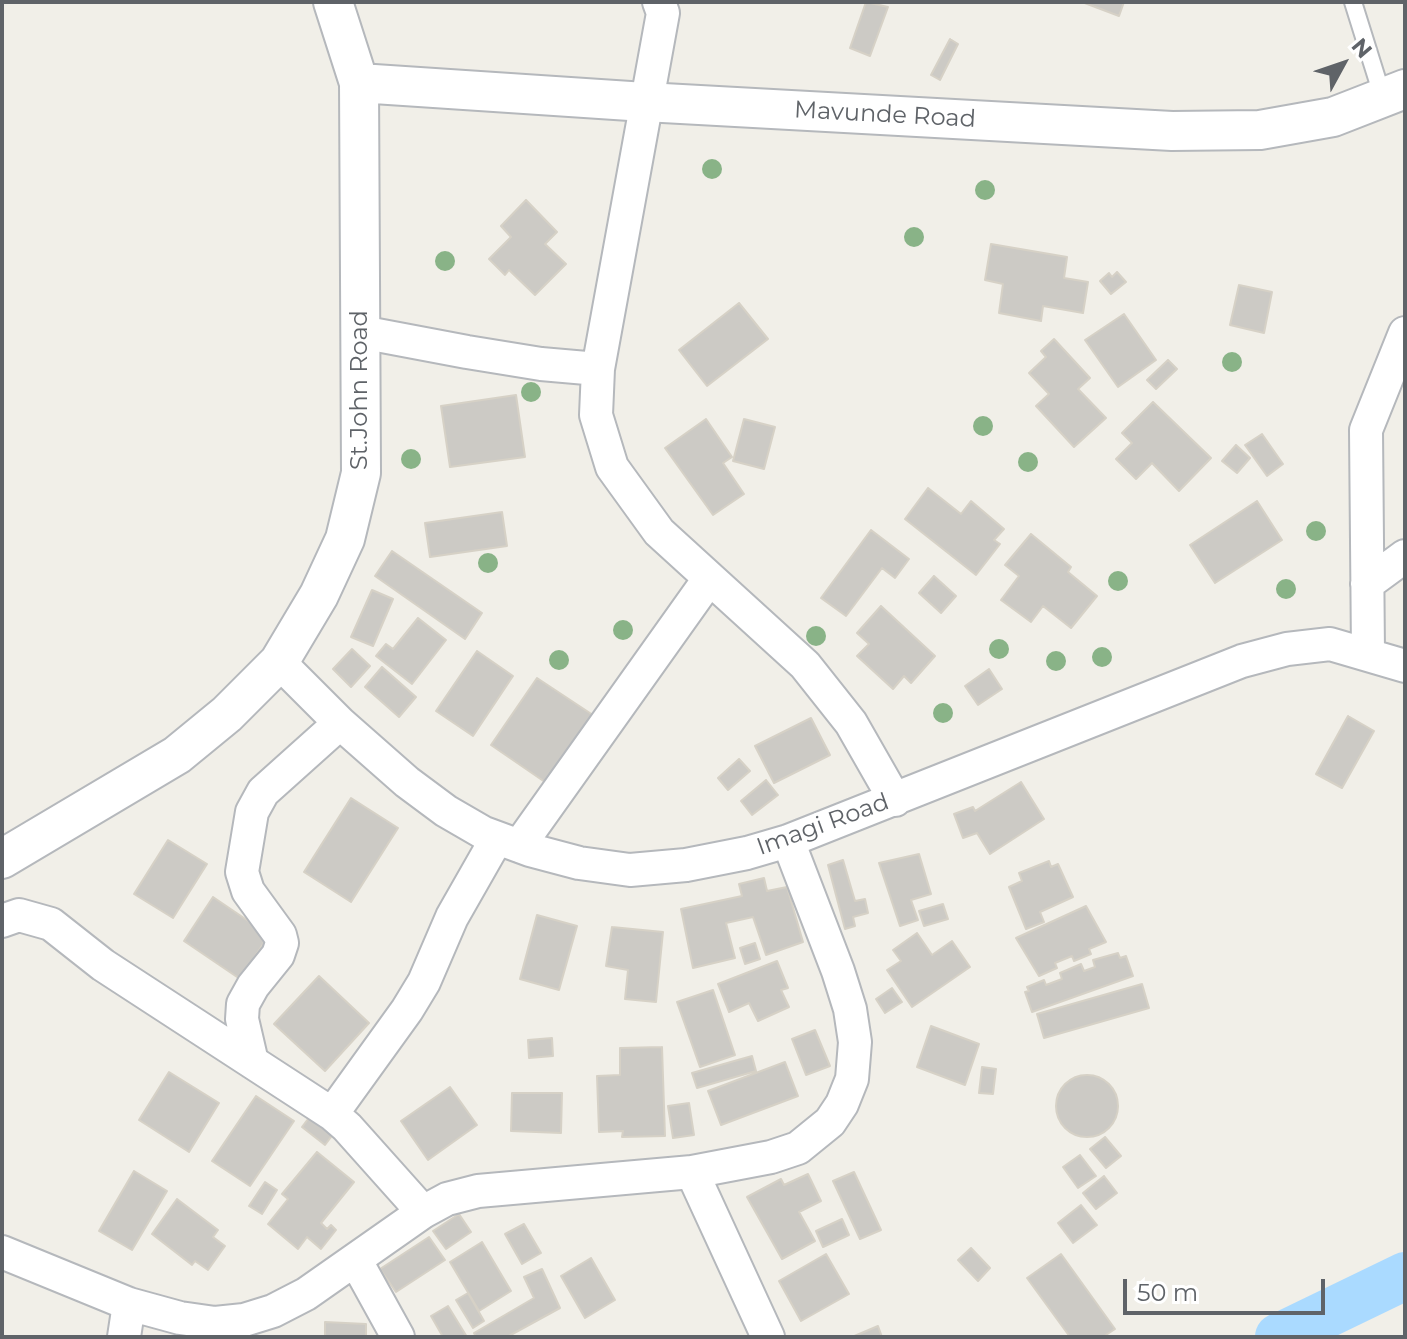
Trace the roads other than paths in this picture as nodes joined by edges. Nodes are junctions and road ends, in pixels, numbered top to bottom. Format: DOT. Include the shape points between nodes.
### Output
graph roads {
  1 [pos="333,2"];
  2 [pos="659,2"];
  3 [pos="1353,2"];
  4 [pos="359,83"];
  5 [pos="1394,93"];
  6 [pos="645,102"];
  7 [pos="361,332"];
  8 [pos="1405,333"];
  9 [pos="598,369"];
  10 [pos="1405,556"];
  11 [pos="709,579"];
  12 [pos="1367,584"];
  13 [pos="1368,653"];
  14 [pos="279,662"];
  15 [pos="1405,666"];
  16 [pos="340,723"];
  17 [pos="895,800"];
  18 [pos="788,841"];
  19 [pos="508,842"];
  20 [pos="2,859"];
  21 [pos="2,921"];
  22 [pos="252,1062"];
  23 [pos="332,1114"];
  24 [pos="692,1172"];
  25 [pos="423,1212"];
  26 [pos="2,1252"];
  27 [pos="356,1261"];
  28 [pos="129,1304"];
  29 [pos="219,1330"];
  30 [pos="124,1337"];
  31 [pos="398,1337"];
  32 [pos="768,1337"];
  1 -- 4 [label="street, St.John Road"];
  2 -- 6 [label="street" via="663,13"];
  3 -- 5 [label="lane"];
  4 -- 6 [label="street, Mavunde Road"];
  4 -- 7 [label="street, St.John Road"];
  5 -- 6 [label="street, Mavunde Road" via="1333,117 1260,130 1172,131"];
  6 -- 9 [label="street"];
  7 -- 9 [label="street"];
  7 -- 14 [label="street, St.John Road" via="361,473 345,539"];
  8 -- 12 [label="street" via="1366,430"];
  9 -- 11 [label="street" via="596,415 612,467 659,532"];
  10 -- 12 [label="street"];
  11 -- 17 [label="street" via="805,665 851,723"];
  11 -- 19 [label="street"];
  12 -- 13 [label="street"];
  13 -- 15 [label="street, Imagi Road"];
  13 -- 17 [label="street, Imagi Road" via="1330,644 1242,661"];
  14 -- 16 [label="street, Imagi Road"];
  14 -- 20 [label="street, St.John Road" via="177,755"];
  16 -- 19 [label="street, Imagi Road" via="446,811"];
  16 -- 22 [label="street" via="263,792 252,812 242,872 248,891 282,943 243,1004"];
  17 -- 18 [label="street, Imagi Road"];
  18 -- 19 [label="street, Imagi Road" via="686,865 630,870 579,863"];
  18 -- 24 [label="street" via="850,1009 855,1042 852,1079 830,1122 798,1148"];
  19 -- 23 [label="street" via="452,917 419,991"];
  21 -- 22 [label="street" via="19,915 51,924 103,965"];
  22 -- 23 [label="street"];
  23 -- 25 [label="street"];
  24 -- 25 [label="street" via="478,1191"];
  24 -- 32 [label="street"];
  25 -- 27 [label="street"];
  26 -- 28 [label="street"];
  27 -- 29 [label="street" via="273,1311"];
  27 -- 31 [label="street"];
  28 -- 29 [label="street"];
  28 -- 30 [label="street"];
}
